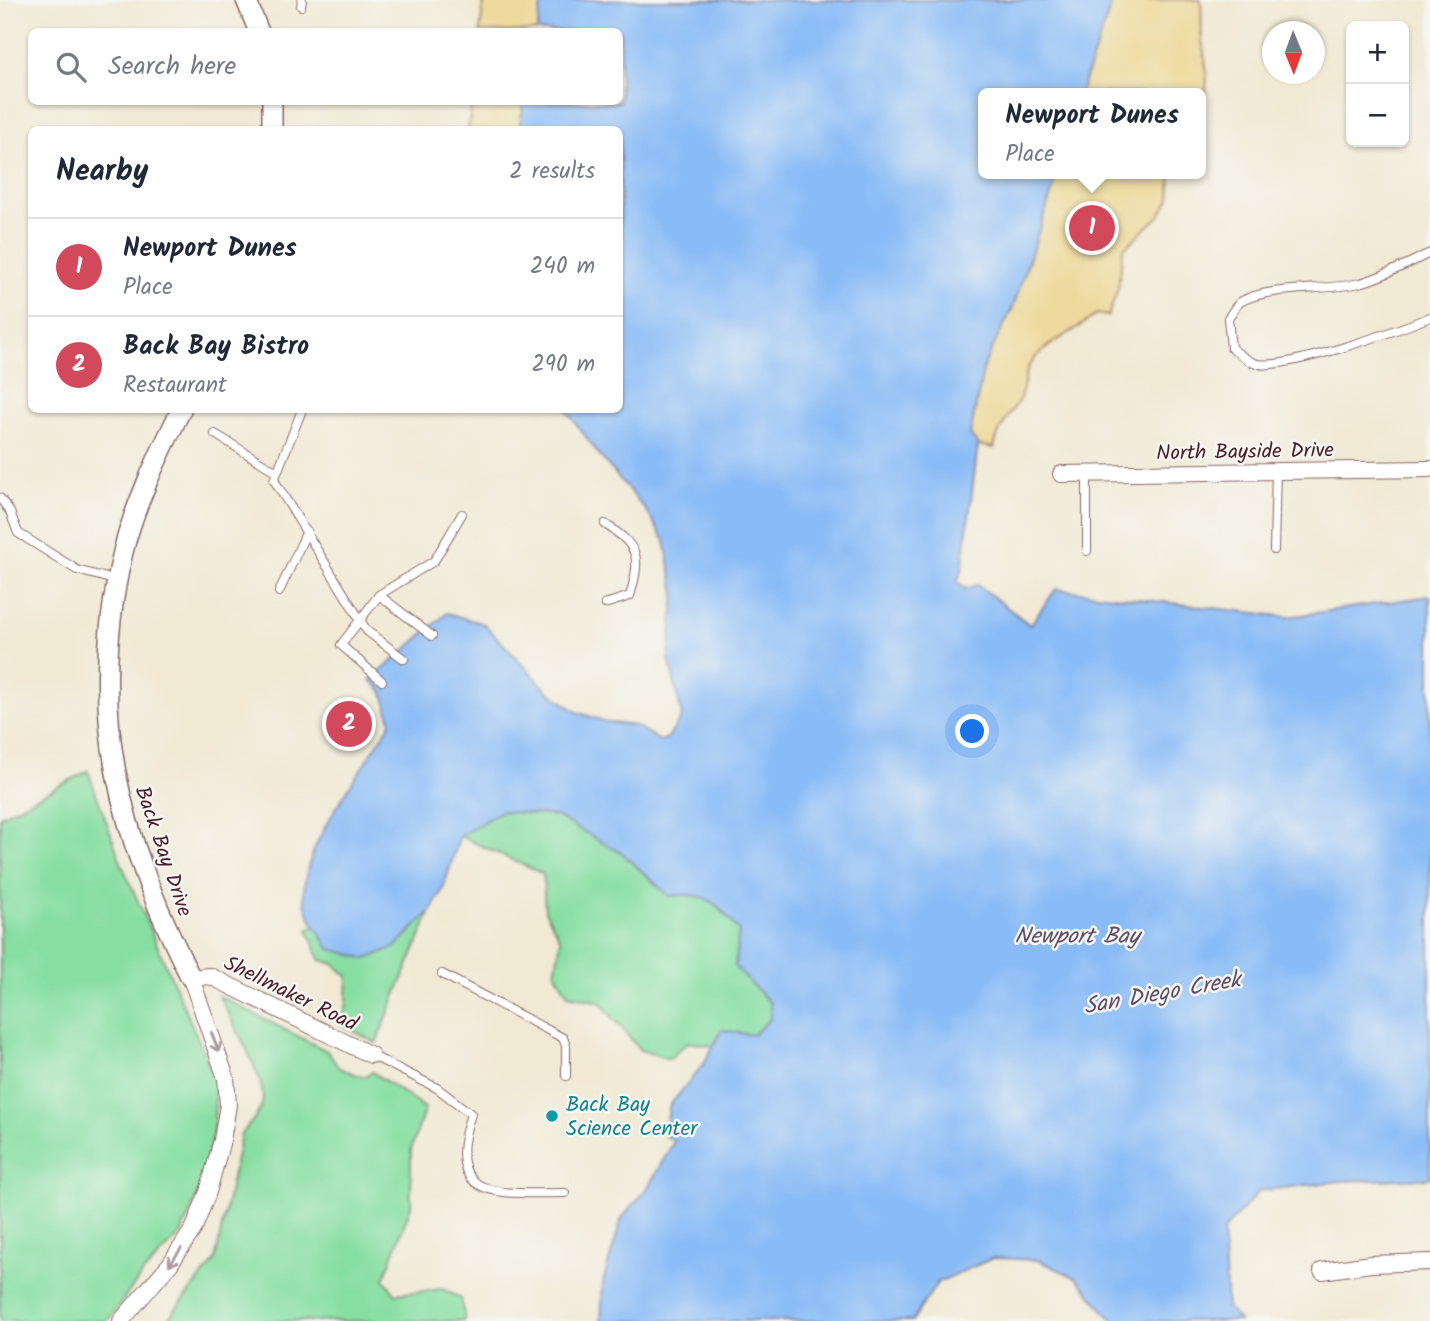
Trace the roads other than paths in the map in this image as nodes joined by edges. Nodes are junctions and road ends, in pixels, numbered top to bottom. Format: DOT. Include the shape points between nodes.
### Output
graph roads {
  1 [pos="246,0"];
  2 [pos="257,28"];
  3 [pos="272,105"];
  4 [pos="272,126"];
  5 [pos="1430,253"];
  6 [pos="1430,317"];
  7 [pos="180,413"];
  8 [pos="301,413"];
  9 [pos="215,433"];
  10 [pos="1430,469"];
  11 [pos="1276,471"];
  12 [pos="277,472"];
  13 [pos="1061,474"];
  14 [pos="1087,474"];
  15 [pos="0,498"];
  16 [pos="462,514"];
  17 [pos="605,524"];
  18 [pos="307,531"];
  19 [pos="1274,550"];
  20 [pos="1087,551"];
  21 [pos="118,581"];
  22 [pos="279,592"];
  23 [pos="379,595"];
  24 [pos="605,604"];
  25 [pos="360,620"];
  26 [pos="432,636"];
  27 [pos="404,659"];
  28 [pos="382,681"];
  29 [pos="442,974"];
  30 [pos="191,978"];
  31 [pos="371,1055"];
  32 [pos="566,1076"];
  33 [pos="565,1192"];
  34 [pos="1430,1262"];
  35 [pos="1322,1271"];
  36 [pos="121,1321"];
  1 -- 2 [label="street"];
  3 -- 4 [label="street"];
  5 -- 6 [label="lane" via="1359,283 1277,292 1241,302 1228,318 1231,348 1255,364 1361,342"];
  7 -- 21 [label="street, Back Bay Drive" via="139,504"];
  8 -- 12 [label="lane"];
  9 -- 12 [label="lane"];
  10 -- 11 [label="street, North Bayside Drive"];
  11 -- 14 [label="street, North Bayside Drive"];
  11 -- 19 [label="lane"];
  12 -- 18 [label="lane" via="274,480"];
  13 -- 14 [label="street, North Bayside Drive"];
  14 -- 20 [label="lane"];
  15 -- 21 [label="lane" via="18,533 77,570"];
  16 -- 23 [label="lane" via="434,561"];
  17 -- 24 [label="lane" via="629,540 638,567 630,596"];
  18 -- 22 [label="lane"];
  18 -- 25 [label="lane"];
  21 -- 30 [label="street, Back Bay Drive" via="107,684 113,771 155,906"];
  23 -- 25 [label="lane"];
  23 -- 26 [label="lane"];
  25 -- 27 [label="lane"];
  25 -- 28 [label="lane" via="341,645"];
  29 -- 32 [label="lane" via="563,1038"];
  30 -- 31 [label="street, Shellmaker Road" via="210,976"];
  30 -- 36 [label="street, Back Bay Drive, one-way" via="226,1078 228,1105 222,1140 194,1228"];
  31 -- 33 [label="lane" via="437,1088 471,1114 462,1162 480,1187 504,1193"];
  34 -- 35 [label="street"];
}
